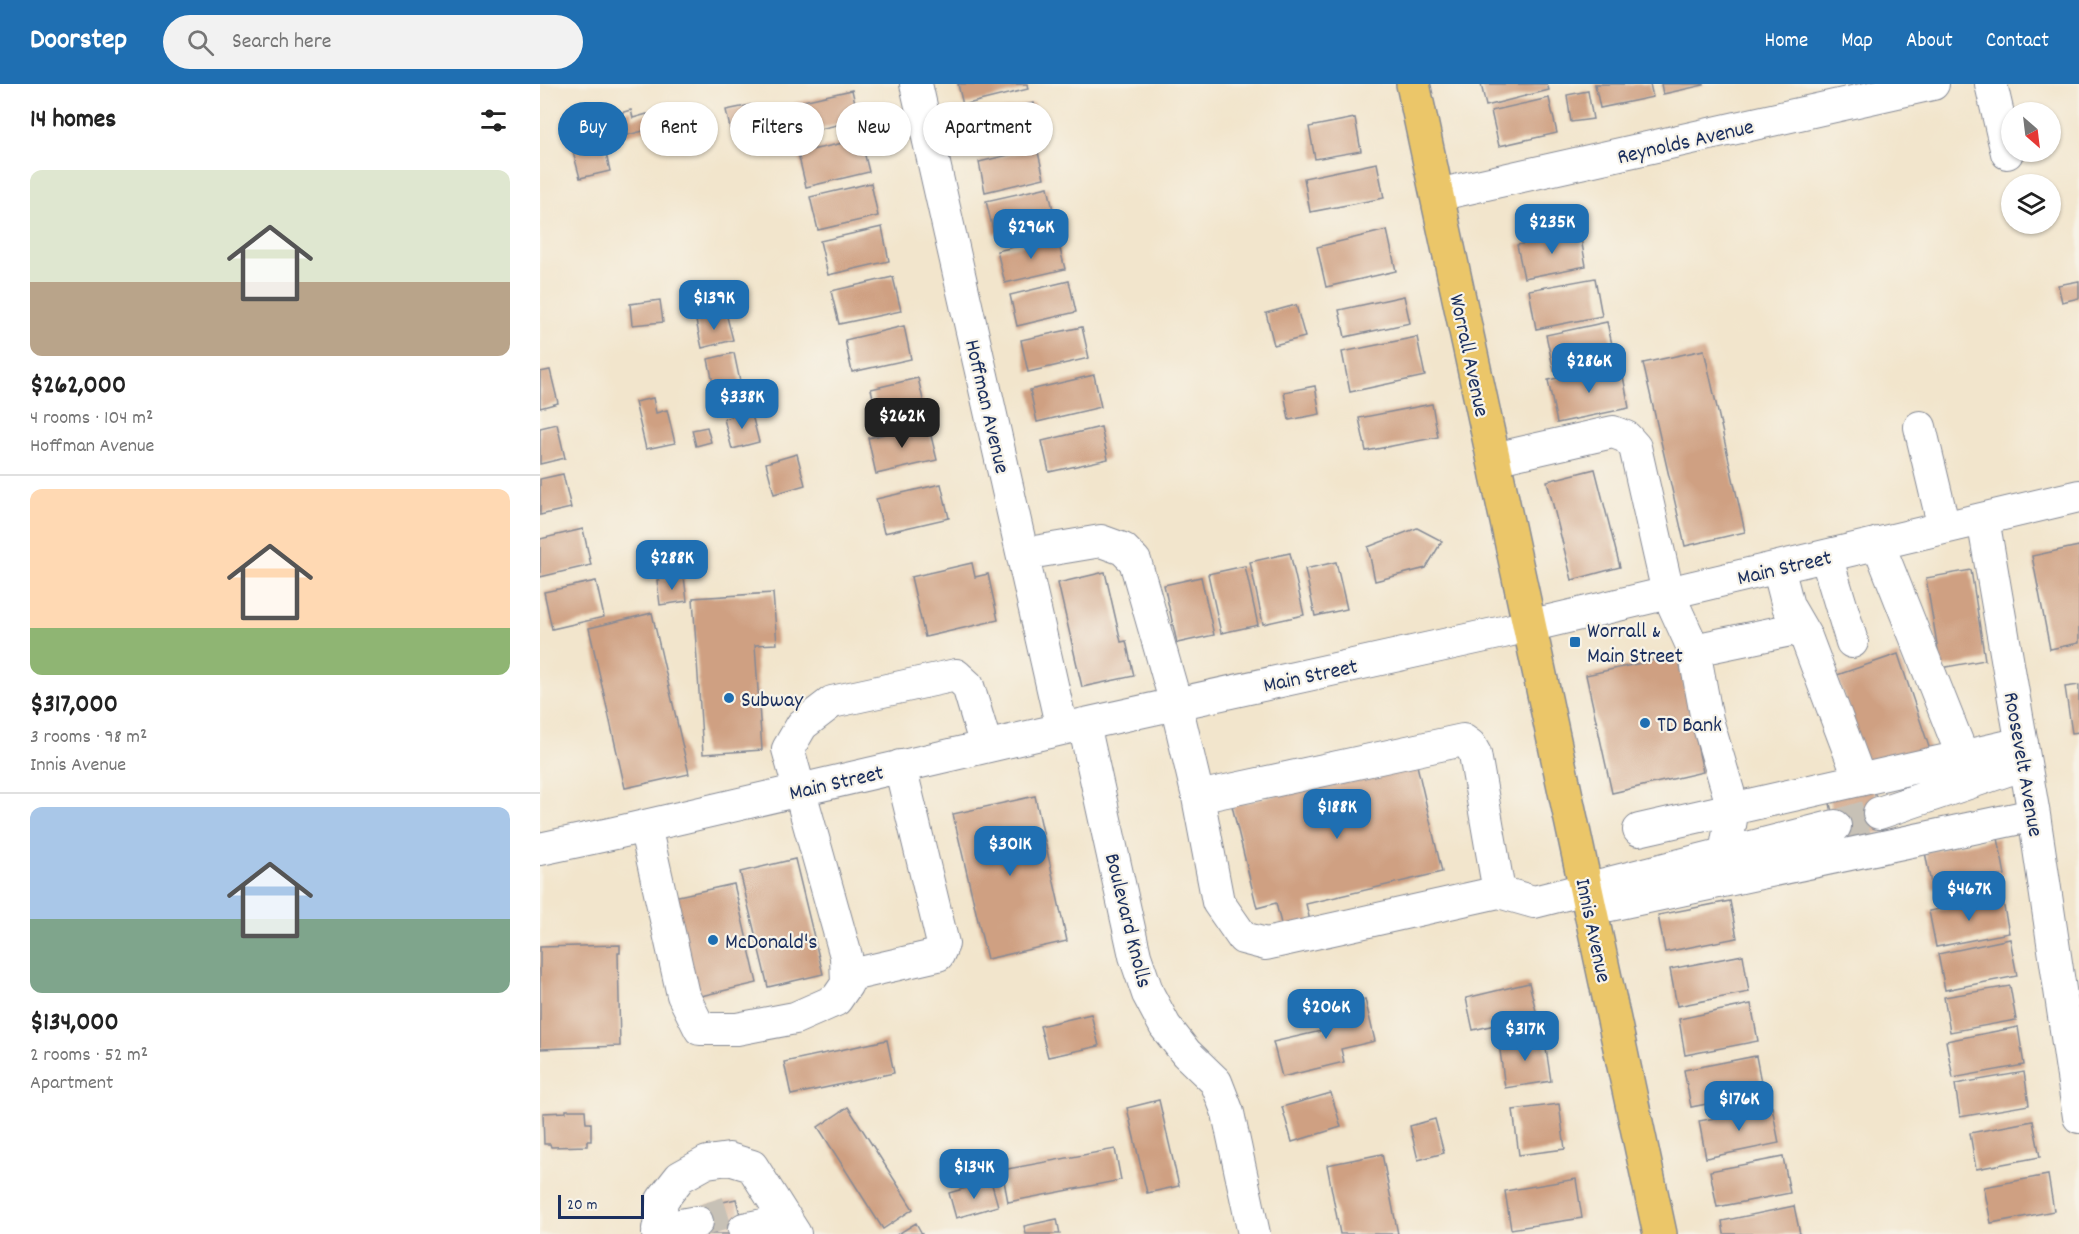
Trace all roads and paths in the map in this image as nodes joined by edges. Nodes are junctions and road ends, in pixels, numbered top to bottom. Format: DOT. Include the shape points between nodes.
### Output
graph roads {
  1 [pos="916,84"];
  2 [pos="1413,84"];
  3 [pos="1933,84"];
  4 [pos="1990,84"];
  5 [pos="2001,129"];
  6 [pos="1437,195"];
  7 [pos="1920,427"];
  8 [pos="1494,459"];
  9 [pos="2079,496"];
  10 [pos="1983,519"];
  11 [pos="1944,528"];
  12 [pos="1878,543"];
  13 [pos="1023,554"];
  14 [pos="1826,556"];
  15 [pos="1778,567"];
  16 [pos="1668,593"];
  17 [pos="1530,625"];
  18 [pos="1800,628"];
  19 [pos="1852,642"];
  20 [pos="1694,650"];
  21 [pos="1176,704"];
  22 [pos="1073,726"];
  23 [pos="986,746"];
  24 [pos="2024,754"];
  25 [pos="1963,757"];
  26 [pos="900,766"];
  27 [pos="1860,780"];
  28 [pos="799,789"];
  29 [pos="1198,797"];
  30 [pos="1733,808"];
  31 [pos="1879,813"];
  32 [pos="2034,815"];
  33 [pos="645,826"];
  34 [pos="1835,826"];
  35 [pos="1639,830"];
  36 [pos="540,849"];
  37 [pos="1725,854"];
  38 [pos="1498,892"];
  39 [pos="1588,900"];
  40 [pos="847,976"];
  41 [pos="2079,1117"];
  42 [pos="786,1218"];
  43 [pos="741,1219"];
  44 [pos="697,1222"];
  45 [pos="658,1232"];
  46 [pos="1254,1234"];
  47 [pos="1660,1234"];
  1 -- 13 [label="street, Hoffman Avenue"];
  2 -- 6 [label="main road, Worrall Avenue"];
  3 -- 6 [label="street, Reynolds Avenue"];
  4 -- 5 [label="street"];
  6 -- 8 [label="main road, Worrall Avenue"];
  7 -- 11 [label="street"];
  8 -- 16 [label="street" via="1613,432 1626,437 1635,447"];
  8 -- 17 [label="main road, Worrall Avenue"];
  9 -- 10 [label="street, Main Street"];
  10 -- 11 [label="street, Main Street"];
  10 -- 24 [label="street, Roosevelt Avenue"];
  11 -- 12 [label="street, Main Street"];
  12 -- 14 [label="street, Main Street"];
  12 -- 25 [label="street"];
  13 -- 21 [label="street" via="1101,542 1123,549 1135,561"];
  13 -- 22 [label="street, Hoffman Avenue"];
  14 -- 15 [label="street, Main Street"];
  14 -- 19 [label="street"];
  15 -- 16 [label="street, Main Street"];
  15 -- 18 [label="street" via="1788,606"];
  16 -- 17 [label="street, Main Street"];
  16 -- 20 [label="street"];
  17 -- 21 [label="street, Main Street"];
  17 -- 39 [label="main road, Innis Avenue"];
  18 -- 20 [label="street"];
  18 -- 27 [label="street"];
  20 -- 30 [label="street" via="1707,720"];
  21 -- 22 [label="street, Main Street"];
  21 -- 29 [label="street"];
  22 -- 23 [label="street, Main Street"];
  22 -- 46 [label="street, Boulevard Knolls" via="1148,994 1165,1026 1216,1082 1228,1113"];
  23 -- 26 [label="street, Main Street"];
  23 -- 28 [label="street" via="968,686 956,675 832,702 802,725 788,749"];
  24 -- 25 [label="street"];
  24 -- 31 [label="street"];
  24 -- 32 [label="street, Roosevelt Avenue"];
  25 -- 27 [label="street"];
  26 -- 28 [label="street, Main Street"];
  26 -- 40 [label="street" via="943,944 938,955"];
  27 -- 30 [label="street"];
  28 -- 33 [label="street, Main Street"];
  28 -- 40 [label="street" via="846,956"];
  29 -- 38 [label="street" via="1218,902 1243,938 1266,944"];
  29 -- 38 [label="street" via="1463,740 1475,754"];
  30 -- 35 [label="street"];
  30 -- 37 [label="street"];
  32 -- 39 [label="street"];
  32 -- 41 [label="street, Roosevelt Avenue"];
  33 -- 36 [label="street, Main Street"];
  33 -- 40 [label="street" via="683,994 700,1029 737,1029 795,1018 836,1000 847,984"];
  34 -- 37 [label="street"];
  37 -- 39 [label="street"];
  38 -- 39 [label="street" via="1534,902"];
  39 -- 47 [label="main road, Innis Avenue"];
  42 -- 43 [label="street"];
  42 -- 45 [label="street" via="752,1166 729,1159 706,1162 680,1177 662,1200"];
  44 -- 45 [label="street"];
}
